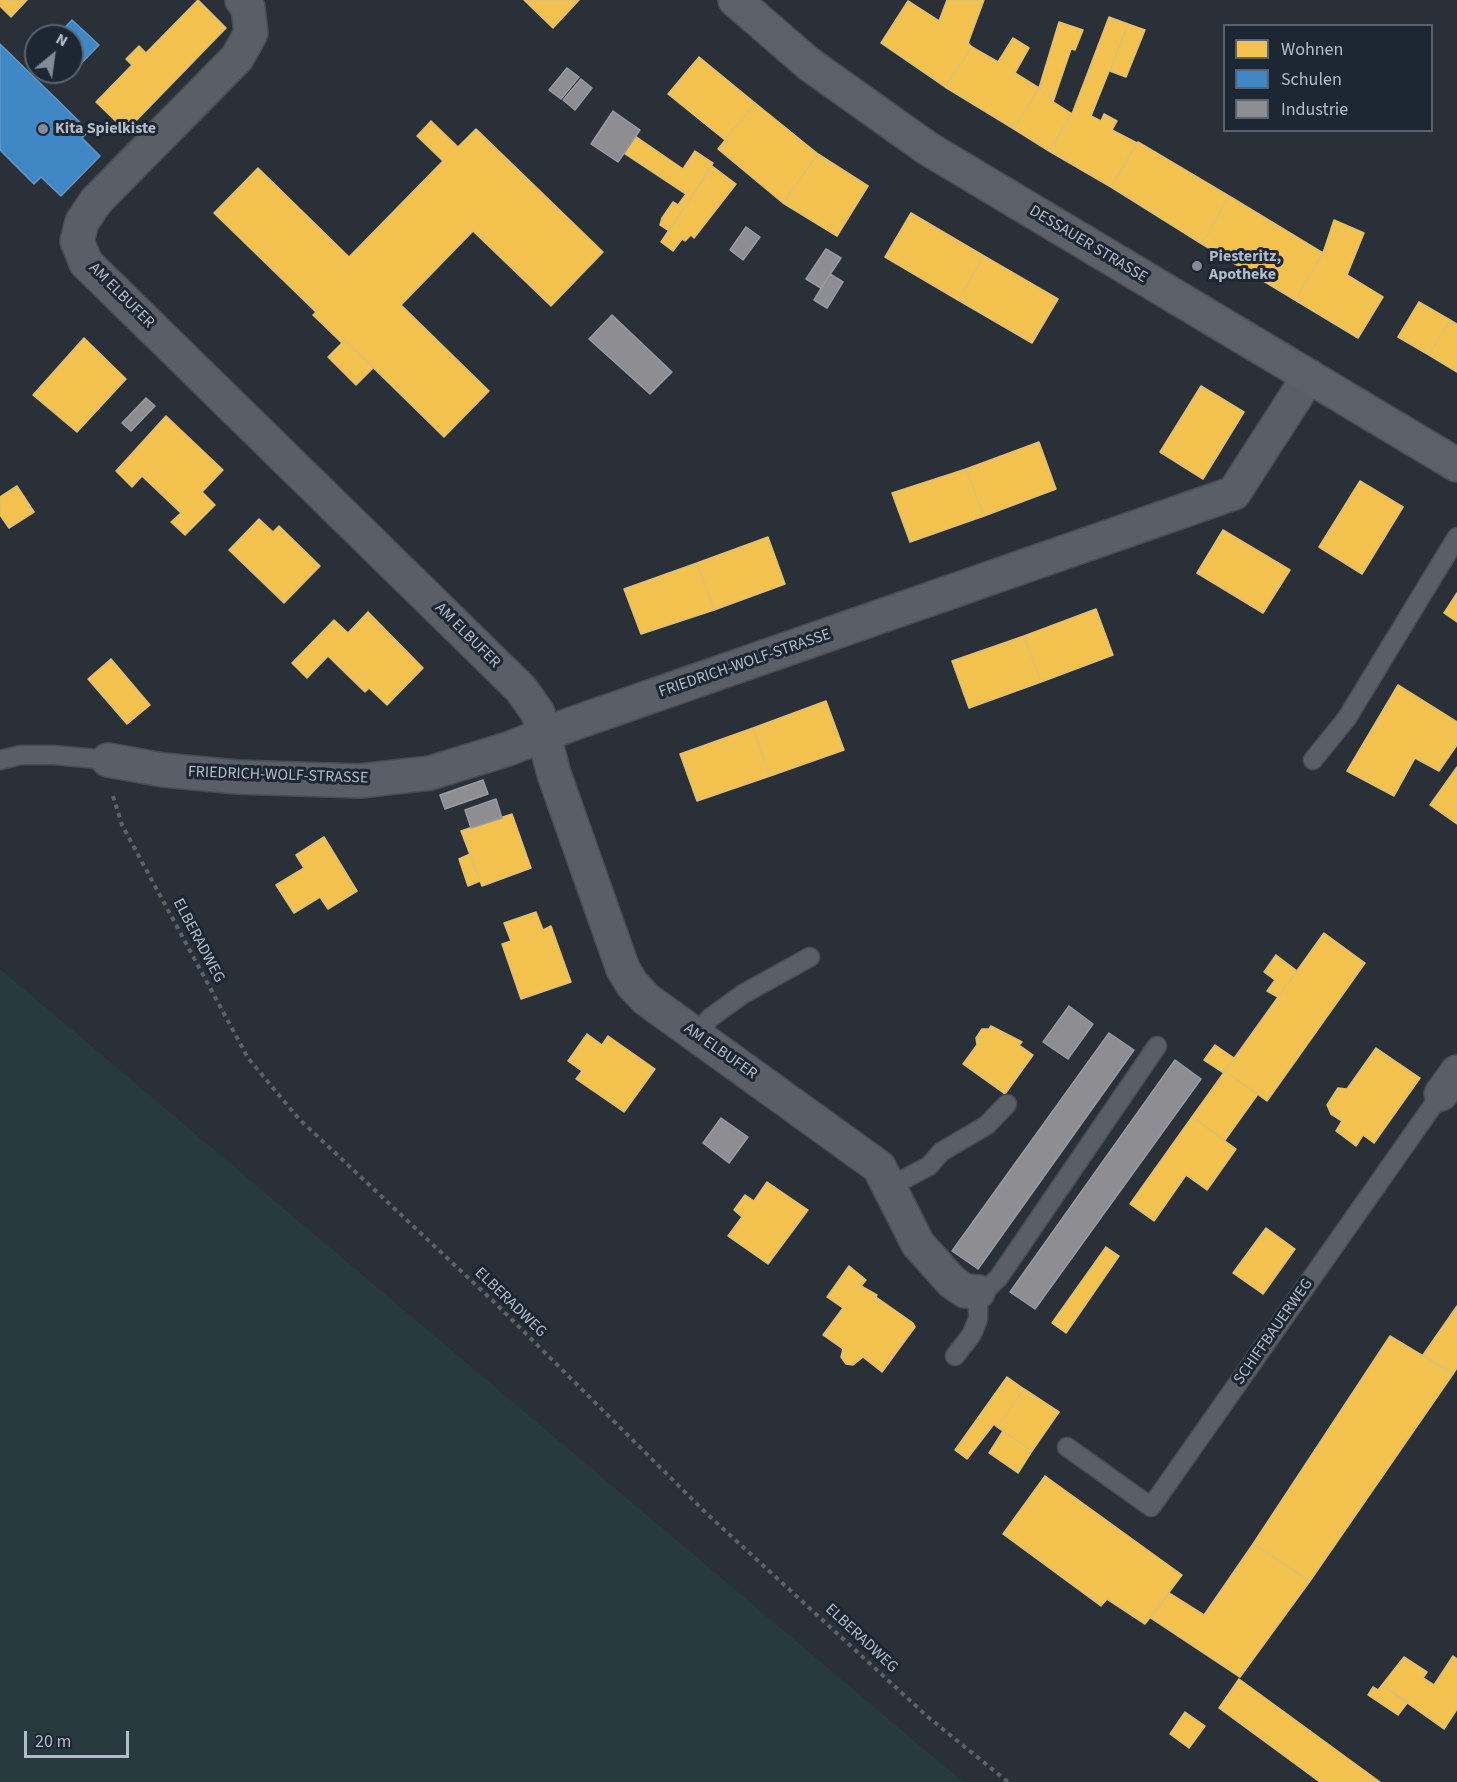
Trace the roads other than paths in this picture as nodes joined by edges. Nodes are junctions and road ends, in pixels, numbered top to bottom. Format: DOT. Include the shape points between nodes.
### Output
graph roads {
  1 [pos="242,0"];
  2 [pos="735,0"];
  3 [pos="1309,376"];
  4 [pos="1457,465"];
  5 [pos="1457,537"];
  6 [pos="545,736"];
  7 [pos="0,760"];
  8 [pos="108,760"];
  9 [pos="1313,760"];
  10 [pos="810,957"];
  11 [pos="696,1035"];
  12 [pos="1157,1046"];
  13 [pos="1449,1083"];
  14 [pos="1007,1104"];
  15 [pos="889,1187"];
  16 [pos="978,1292"];
  17 [pos="955,1356"];
  18 [pos="1066,1447"];
  1 -- 6 [label="street, AM ELBUFER" via="248,8 251,33 237,58 96,201 82,222 77,241 86,263 521,689 538,712"];
  2 -- 3 [label="main road, DESSAUER STRASSE" via="809,64 927,148"];
  3 -- 4 [label="main road, DESSAUER STRASSE"];
  3 -- 6 [label="street, FRIEDRICH-WOLF-STRASSE" via="1234,493"];
  5 -- 9 [label="lane" via="1347,718"];
  6 -- 8 [label="street, FRIEDRICH-WOLF-STRASSE" via="430,773 360,782 237,777"];
  6 -- 11 [label="street, AM ELBUFER" via="554,774 623,969 646,999"];
  7 -- 8 [label="lane" via="32,755"];
  10 -- 11 [label="lane" via="743,994 710,1018"];
  11 -- 15 [label="street, AM ELBUFER" via="865,1155 879,1167"];
  12 -- 16 [label="lane" via="999,1277"];
  13 -- 18 [label="lane, SCHIFFBAUERWEG" via="1151,1507"];
  14 -- 15 [label="lane" via="987,1125 941,1152 929,1166"];
  15 -- 16 [label="street, AM ELBUFER" via="918,1244 937,1268 965,1291"];
  16 -- 17 [label="lane" via="978,1319"];
}
